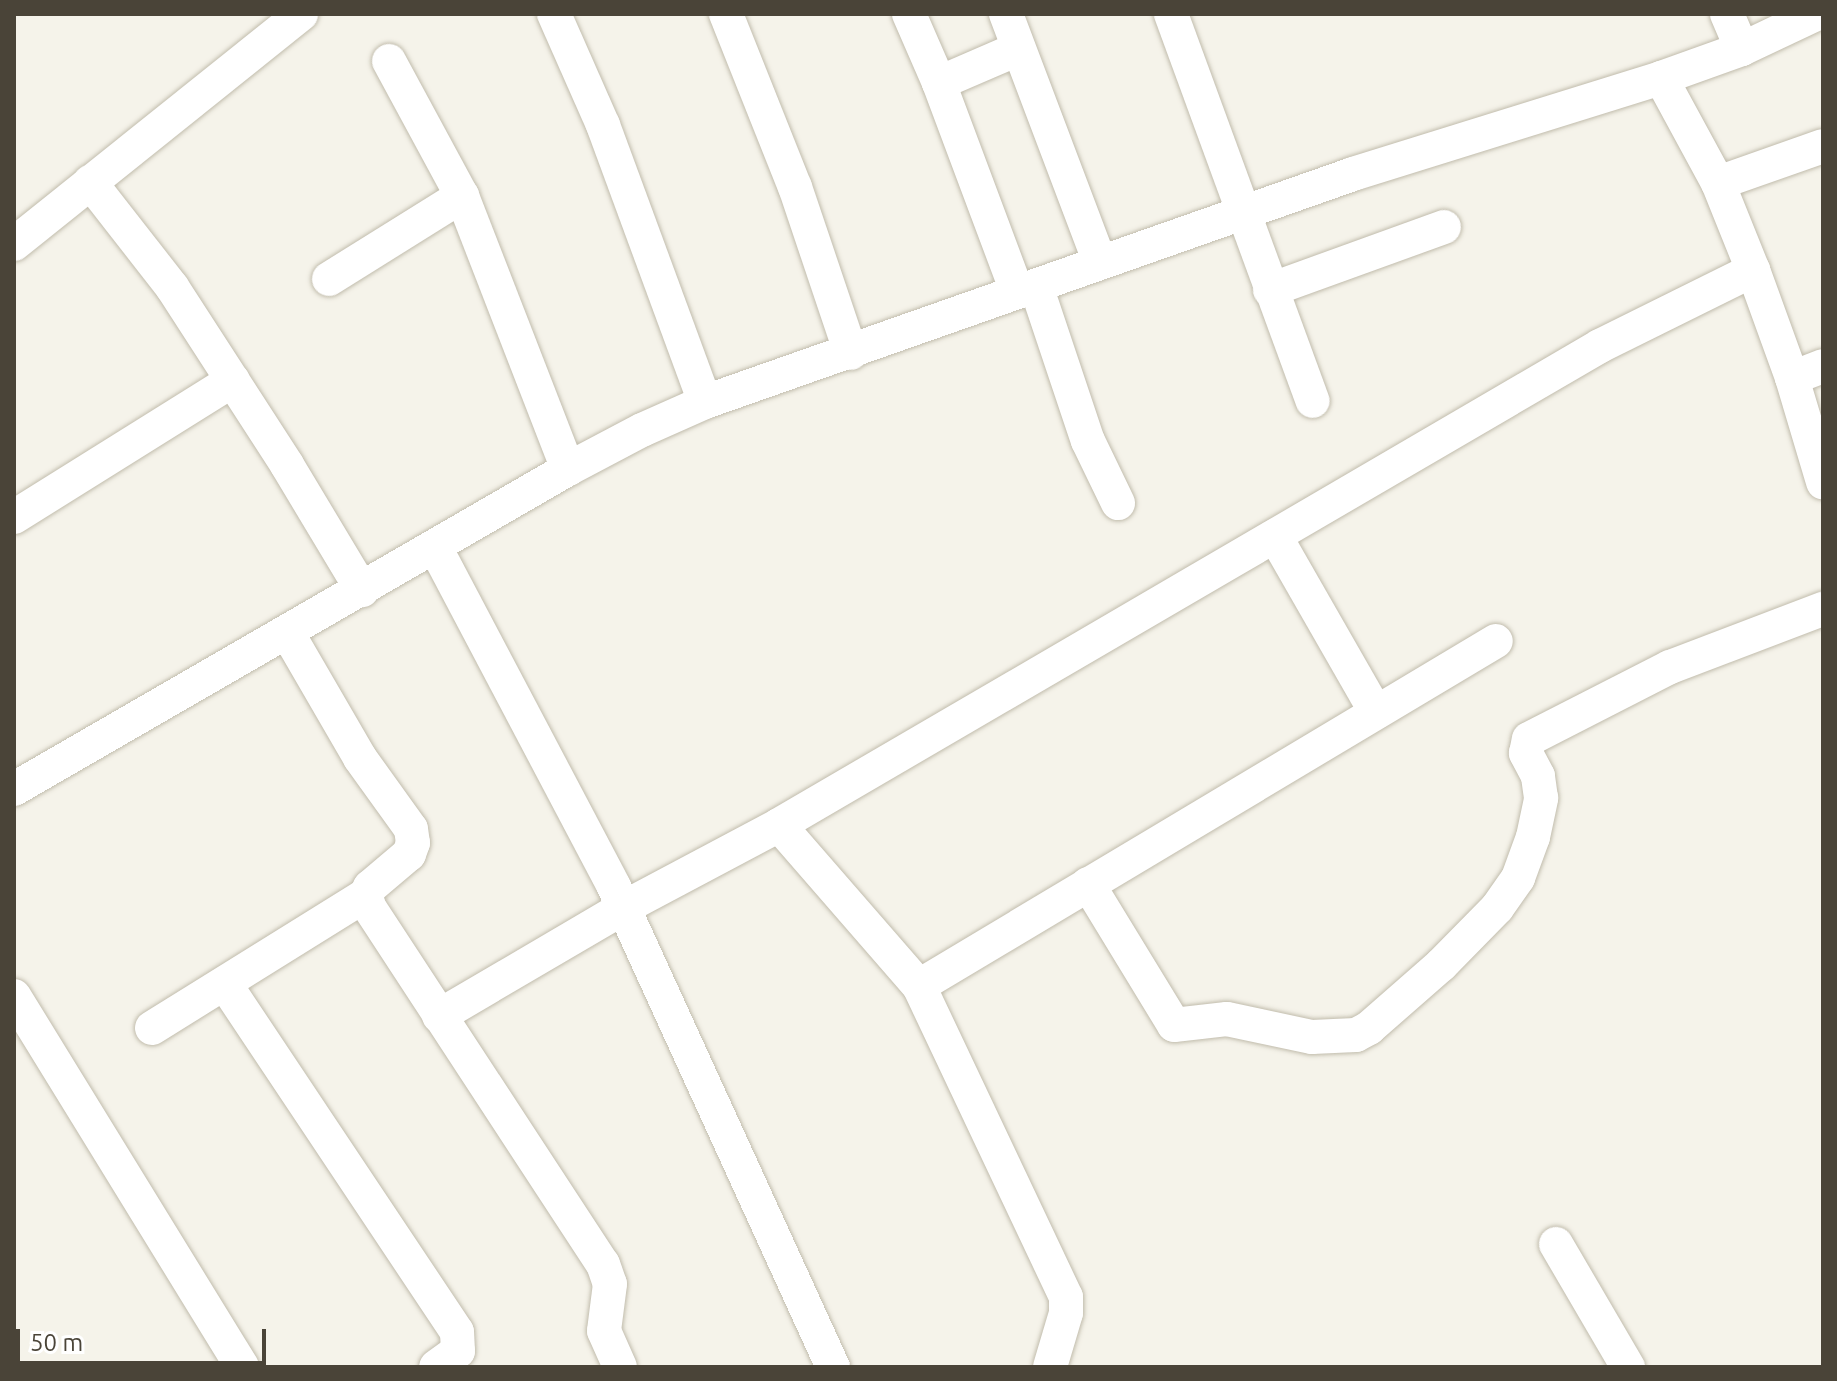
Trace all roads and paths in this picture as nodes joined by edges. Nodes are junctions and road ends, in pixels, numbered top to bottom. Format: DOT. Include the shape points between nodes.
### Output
graph roads {
  1 [pos="301,14"];
  2 [pos="554,14"];
  3 [pos="726,14"];
  4 [pos="909,14"];
  5 [pos="1006,14"];
  6 [pos="1171,14"];
  7 [pos="1727,14"];
  8 [pos="1816,14"];
  9 [pos="1018,49"];
  10 [pos="1742,49"];
  11 [pos="389,61"];
  12 [pos="1661,78"];
  13 [pos="939,83"];
  14 [pos="1823,146"];
  15 [pos="90,182"];
  16 [pos="1718,183"];
  17 [pos="462,196"];
  18 [pos="1241,214"];
  19 [pos="1444,227"];
  20 [pos="14,244"];
  21 [pos="1100,263"];
  22 [pos="1753,270"];
  23 [pos="329,279"];
  24 [pos="1026,289"];
  25 [pos="1270,290"];
  26 [pos="851,353"];
  27 [pos="1807,372"];
  28 [pos="233,380"];
  29 [pos="1313,401"];
  30 [pos="705,402"];
  31 [pos="568,469"];
  32 [pos="1823,482"];
  33 [pos="1118,503"];
  34 [pos="14,517"];
  35 [pos="1275,536"];
  36 [pos="435,547"];
  37 [pos="362,590"];
  38 [pos="1823,609"];
  39 [pos="287,632"];
  40 [pos="1496,641"];
  41 [pos="1376,712"];
  42 [pos="14,789"];
  43 [pos="779,825"];
  44 [pos="1088,884"];
  45 [pos="366,895"];
  46 [pos="623,908"];
  47 [pos="225,984"];
  48 [pos="919,986"];
  49 [pos="14,996"];
  50 [pos="439,1016"];
  51 [pos="152,1028"];
  52 [pos="1556,1244"];
  53 [pos="242,1367"];
  54 [pos="436,1367"];
  55 [pos="620,1367"];
  56 [pos="833,1367"];
  57 [pos="1050,1367"];
  58 [pos="1628,1367"];
  1 -- 15 [label="street"];
  2 -- 30 [label="street" via="603,125"];
  3 -- 26 [label="street" via="795,187"];
  4 -- 13 [label="street"];
  5 -- 9 [label="street"];
  6 -- 18 [label="street"];
  7 -- 10 [label="street"];
  8 -- 10 [label="street"];
  9 -- 13 [label="street"];
  9 -- 21 [label="street"];
  10 -- 12 [label="street"];
  11 -- 17 [label="street"];
  12 -- 16 [label="street"];
  12 -- 18 [label="street" via="1492,128"];
  13 -- 24 [label="street"];
  14 -- 16 [label="street"];
  15 -- 20 [label="street"];
  15 -- 28 [label="street" via="172,287"];
  16 -- 22 [label="street"];
  17 -- 23 [label="street"];
  17 -- 31 [label="street"];
  18 -- 21 [label="street"];
  18 -- 25 [label="street"];
  19 -- 25 [label="street"];
  21 -- 24 [label="street"];
  22 -- 27 [label="street"];
  22 -- 35 [label="street" via="1600,346"];
  24 -- 26 [label="street"];
  24 -- 33 [label="street"];
  25 -- 29 [label="street"];
  26 -- 30 [label="street"];
  27 -- 32 [label="street"];
  28 -- 34 [label="street"];
  28 -- 37 [label="street"];
  30 -- 31 [label="street"];
  31 -- 36 [label="street"];
  35 -- 41 [label="street"];
  35 -- 43 [label="street"];
  36 -- 37 [label="street"];
  36 -- 46 [label="street"];
  37 -- 39 [label="street"];
  38 -- 44 [label="street" via="1670,667 1529,739 1526,753 1538,776 1541,798 1518,878 1497,908 1441,965 1356,1035 1312,1037 1227,1019 1174,1025"];
  39 -- 42 [label="street"];
  39 -- 45 [label="street" via="360,758 411,829 409,854"];
  40 -- 41 [label="street"];
  41 -- 44 [label="street"];
  43 -- 46 [label="street"];
  43 -- 48 [label="street"];
  44 -- 48 [label="street"];
  45 -- 47 [label="street"];
  45 -- 50 [label="street"];
  46 -- 50 [label="street"];
  46 -- 56 [label="street"];
  47 -- 51 [label="street"];
  47 -- 54 [label="street" via="457,1332 458,1351"];
  48 -- 57 [label="street" via="1066,1297"];
  49 -- 53 [label="street"];
  50 -- 55 [label="street" via="603,1264 610,1284 604,1331"];
  52 -- 58 [label="street"];
}
